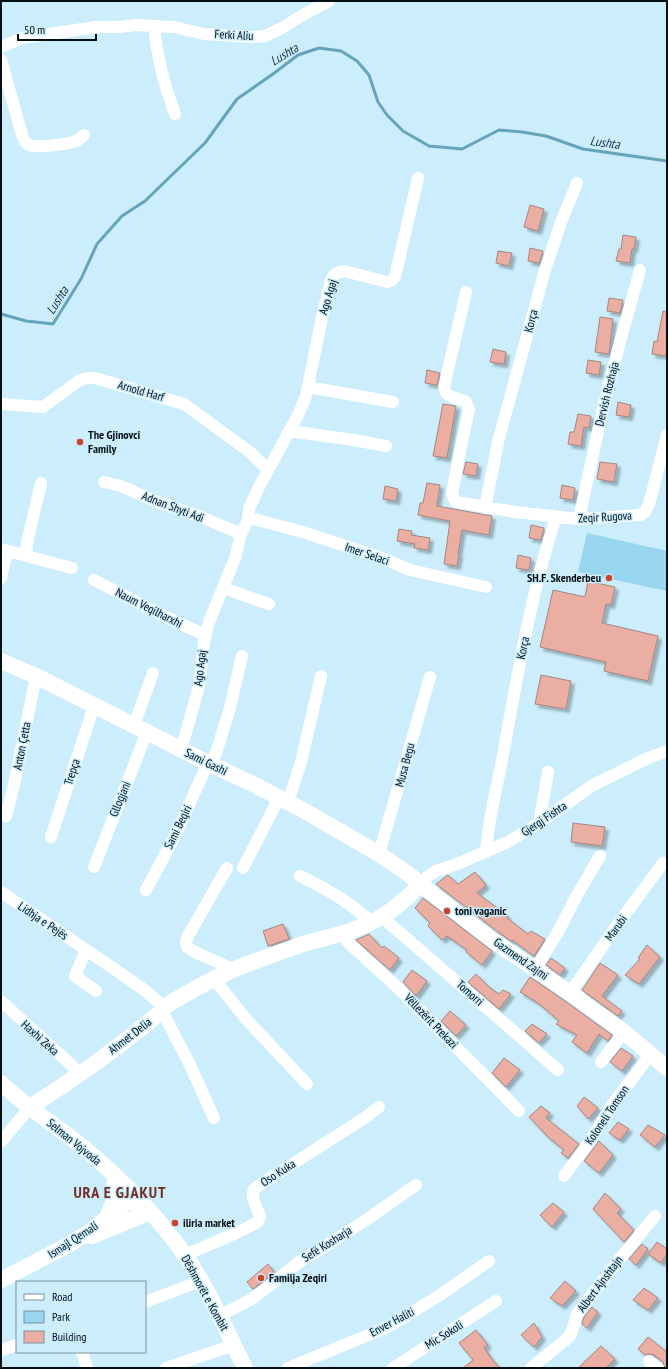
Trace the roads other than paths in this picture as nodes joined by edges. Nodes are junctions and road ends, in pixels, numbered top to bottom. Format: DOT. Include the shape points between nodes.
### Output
graph roads {
  1 [pos="329,1"];
  2 [pos="154,26"];
  3 [pos="1,47"];
  4 [pos="1,60"];
  5 [pos="175,114"];
  6 [pos="84,135"];
  7 [pos="418,178"];
  8 [pos="577,183"];
  9 [pos="640,270"];
  10 [pos="466,292"];
  11 [pos="308,387"];
  12 [pos="393,402"];
  13 [pos="1,404"];
  14 [pos="289,431"];
  15 [pos="667,435"];
  16 [pos="386,446"];
  17 [pos="268,470"];
  18 [pos="104,482"];
  19 [pos="41,483"];
  20 [pos="485,508"];
  21 [pos="556,517"];
  22 [pos="579,519"];
  23 [pos="248,520"];
  24 [pos="241,534"];
  25 [pos="4,550"];
  26 [pos="26,556"];
  27 [pos="72,568"];
  28 [pos="1,578"];
  29 [pos="94,580"];
  30 [pos="486,587"];
  31 [pos="223,588"];
  32 [pos="269,604"];
  33 [pos="205,635"];
  34 [pos="242,656"];
  35 [pos="1,661"];
  36 [pos="154,673"];
  37 [pos="36,676"];
  38 [pos="321,676"];
  39 [pos="430,677"];
  40 [pos="94,706"];
  41 [pos="140,729"];
  42 [pos="179,748"];
  43 [pos="667,751"];
  44 [pos="208,763"];
  45 [pos="548,772"];
  46 [pos="283,800"];
  47 [pos="4,817"];
  48 [pos="539,823"];
  49 [pos="52,837"];
  50 [pos="486,852"];
  51 [pos="380,854"];
  52 [pos="600,856"];
  53 [pos="663,863"];
  54 [pos="94,867"];
  55 [pos="227,868"];
  56 [pos="243,868"];
  57 [pos="300,876"];
  58 [pos="420,884"];
  59 [pos="146,890"];
  60 [pos="1,892"];
  61 [pos="377,920"];
  62 [pos="342,933"];
  63 [pos="86,950"];
  64 [pos="534,969"];
  65 [pos="233,970"];
  66 [pos="214,979"];
  67 [pos="96,991"];
  68 [pos="570,993"];
  69 [pos="1,1001"];
  70 [pos="163,1009"];
  71 [pos="624,1032"];
  72 [pos="651,1054"];
  73 [pos="602,1062"];
  74 [pos="667,1068"];
  75 [pos="558,1070"];
  76 [pos="80,1073"];
  77 [pos="1,1083"];
  78 [pos="307,1084"];
  79 [pos="30,1107"];
  80 [pos="379,1107"];
  81 [pos="519,1111"];
  82 [pos="214,1118"];
  83 [pos="1,1142"];
  84 [pos="115,1176"];
  85 [pos="564,1176"];
  86 [pos="416,1185"];
  87 [pos="146,1208"];
  88 [pos="108,1216"];
  89 [pos="654,1216"];
  90 [pos="70,1244"];
  91 [pos="185,1255"];
  92 [pos="489,1261"];
  93 [pos="1,1280"];
  94 [pos="201,1281"];
  95 [pos="496,1301"];
  96 [pos="146,1302"];
  97 [pos="219,1316"];
  98 [pos="16,1345"];
  99 [pos="234,1345"];
  100 [pos="1,1350"];
  101 [pos="82,1353"];
  102 [pos="87,1368"];
  103 [pos="166,1368"];
  104 [pos="245,1368"];
  105 [pos="288,1368"];
  106 [pos="393,1368"];
  107 [pos="532,1368"];
  1 -- 2 [label="street, Ferki Aliu" via="265,36 204,34 174,27"];
  2 -- 3 [label="street, Ferki Aliu" via="96,26 22,38"];
  2 -- 5 [label="street" via="159,61"];
  4 -- 6 [label="street" via="26,143 37,146 54,145 75,142"];
  7 -- 11 [label="street, Ago Agaj" via="395,277 387,282 339,272 331,280"];
  8 -- 20 [label="street, Korça" via="545,270 499,438"];
  9 -- 22 [label="street, Dervish Rozhaja" via="603,408"];
  10 -- 20 [label="street" via="444,387 447,395 466,402 469,409 452,494 456,502"];
  11 -- 12 [label="street"];
  11 -- 14 [label="street, Ago Agaj"];
  13 -- 17 [label="street, Arnold Harf" via="43,407 80,380 95,378 184,404 250,452"];
  14 -- 16 [label="street"];
  14 -- 17 [label="street, Ago Agaj"];
  15 -- 22 [label="street, Zeqir Rugova" via="649,504 644,512 631,516"];
  17 -- 23 [label="street, Ago Agaj" via="249,509"];
  18 -- 24 [label="street, Adnan Shyti Adi" via="121,486"];
  19 -- 26 [label="street"];
  20 -- 21 [label="street"];
  21 -- 22 [label="street, Zeqir Rugova"];
  21 -- 50 [label="street, Korça" via="549,536 523,648"];
  23 -- 24 [label="street, Ago Agaj"];
  23 -- 30 [label="street, Imer Selaci" via="254,519 303,532 410,570"];
  24 -- 31 [label="street, Ago Agaj"];
  25 -- 26 [label="street"];
  25 -- 28 [label="street"];
  26 -- 27 [label="street"];
  29 -- 33 [label="street, Naum Veqilharxhi"];
  31 -- 32 [label="street"];
  31 -- 33 [label="street, Ago Agaj"];
  33 -- 42 [label="street, Ago Agaj" via="199,686 184,740"];
  34 -- 44 [label="street, Sami Beqiri" via="216,754"];
  35 -- 37 [label="street, Sami Gashi"];
  36 -- 41 [label="street"];
  37 -- 40 [label="street, Sami Gashi"];
  37 -- 47 [label="street, Anton Çetta" via="14,785"];
  38 -- 46 [label="street" via="301,762 291,793"];
  39 -- 51 [label="street, Musa Begu"];
  40 -- 41 [label="street, Sami Gashi"];
  40 -- 49 [label="street, Trepça"];
  41 -- 42 [label="street, Sami Gashi"];
  41 -- 54 [label="street, Gllogjani"];
  42 -- 44 [label="street, Sami Gashi"];
  43 -- 48 [label="street, Gjergj Fishta" via="610,775"];
  44 -- 46 [label="street, Sami Gashi"];
  44 -- 59 [label="street, Sami Beqiri" via="174,838"];
  45 -- 48 [label="street"];
  46 -- 51 [label="street, Sami Gashi"];
  46 -- 56 [label="street"];
  48 -- 50 [label="street, Gjergj Fishta"];
  50 -- 58 [label="street, Gjergj Fishta" via="436,871"];
  51 -- 58 [label="street, Sami Gashi"];
  52 -- 64 [label="street" via="558,932"];
  53 -- 68 [label="street, Marubi"];
  55 -- 65 [label="street" via="186,942 187,947 192,950"];
  57 -- 61 [label="street" via="340,898 364,915"];
  58 -- 61 [label="street, Ahmet Delia" via="408,897"];
  58 -- 64 [label="street, Gazmend Zajmi"];
  60 -- 63 [label="street, Lidhja e Pejës"];
  61 -- 62 [label="street, Ahmet Delia"];
  61 -- 75 [label="street, Tomorri"];
  62 -- 65 [label="street, Ahmet Delia"];
  62 -- 81 [label="street, Vëllezërit Prekazi" via="346,940 427,1016"];
  63 -- 67 [label="street" via="75,976"];
  63 -- 70 [label="street, Lidhja e Pejës" via="147,992"];
  64 -- 68 [label="street, Gazmend Zajmi"];
  65 -- 66 [label="street, Ahmet Delia"];
  66 -- 70 [label="street, Ahmet Delia"];
  66 -- 78 [label="street" via="246,1019"];
  68 -- 71 [label="street, Gazmend Zajmi"];
  69 -- 76 [label="street, Haxhi Zeka"];
  70 -- 76 [label="street, Ahmet Delia" via="127,1040"];
  70 -- 82 [label="street"];
  71 -- 72 [label="street, Gazmend Zajmi"];
  71 -- 73 [label="street"];
  72 -- 74 [label="street, Gazmend Zajmi"];
  72 -- 85 [label="street, Koloneli Tomson" via="612,1105"];
  76 -- 79 [label="street, Ahmet Delia"];
  77 -- 79 [label="street, Selman Vojvoda"];
  79 -- 83 [label="street"];
  79 -- 84 [label="street, Selman Vojvoda" via="73,1139"];
  80 -- 91 [label="street, Oso Kuka" via="254,1188 252,1196 260,1216 258,1222"];
  84 -- 87 [label="street, Selman Vojvoda"];
  84 -- 88 [label="street" via="114,1200"];
  86 -- 97 [label="street, Sefë Kosharja" via="302,1260 252,1299"];
  87 -- 88 [label="street, Ismajl Qemali" via="134,1201 126,1203"];
  87 -- 90 [label="street"];
  87 -- 91 [label="street, Dëshmorët e Kombit"];
  88 -- 90 [label="street, Ismajl Qemali"];
  89 -- 107 [label="street, Albert Ajnshtajn" via="577,1314 568,1337"];
  90 -- 93 [label="street, Ismajl Qemali"];
  91 -- 94 [label="street, Dëshmorët e Kombit"];
  92 -- 105 [label="street, Enver Haliti" via="388,1327"];
  94 -- 96 [label="street"];
  94 -- 97 [label="street, Dëshmorët e Kombit"];
  95 -- 106 [label="street, Mic Sokoli"];
  97 -- 99 [label="street, Dëshmorët e Kombit"];
  98 -- 100 [label="street"];
  99 -- 103 [label="street"];
  99 -- 104 [label="street, Dëshmorët e Kombit"];
  101 -- 102 [label="street"];
}
